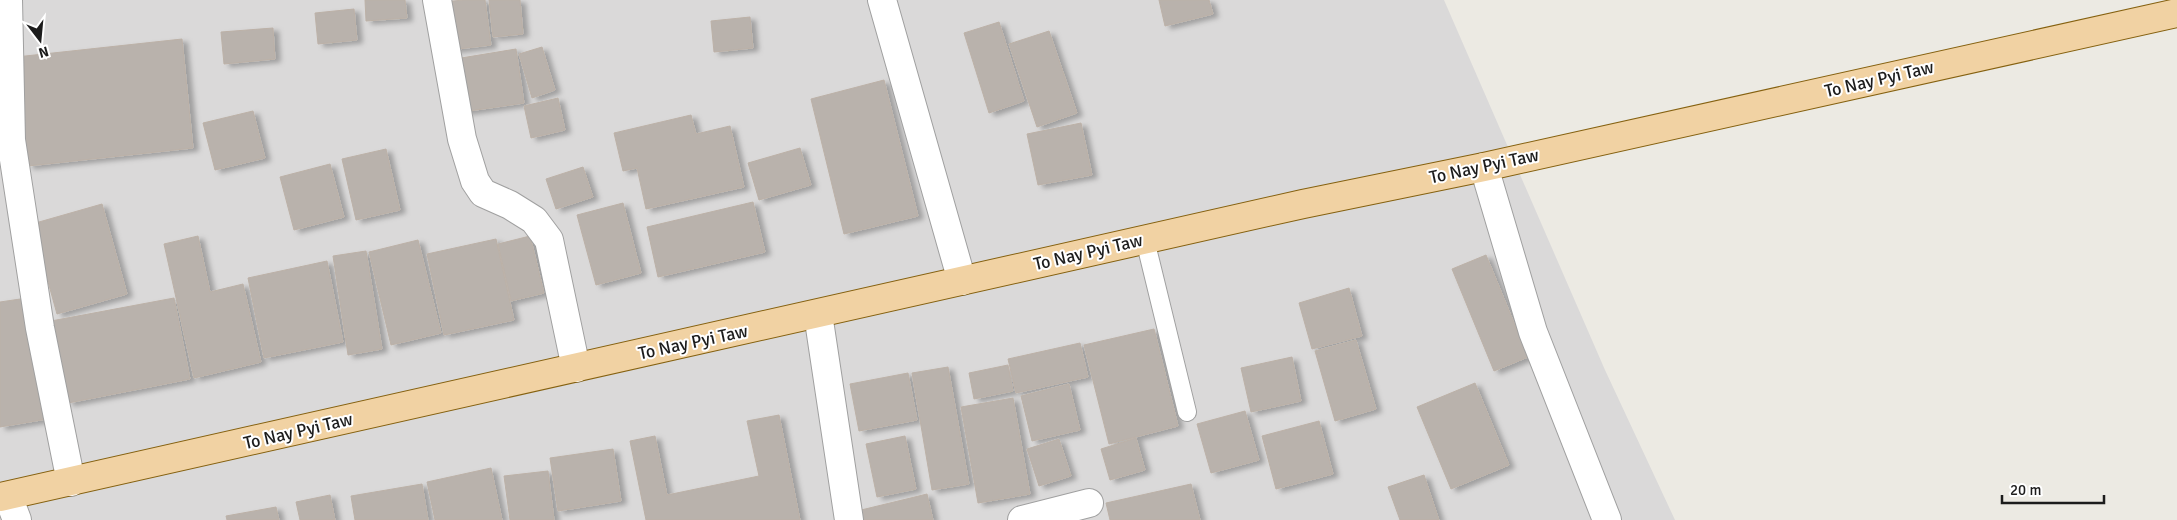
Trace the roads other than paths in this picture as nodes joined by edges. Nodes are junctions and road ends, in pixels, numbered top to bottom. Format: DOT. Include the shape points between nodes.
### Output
graph roads {
  1 [pos="8,0"];
  2 [pos="437,0"];
  3 [pos="882,0"];
  4 [pos="2177,13"];
  5 [pos="1484,167"];
  6 [pos="1145,240"];
  7 [pos="962,281"];
  8 [pos="818,314"];
  9 [pos="576,368"];
  10 [pos="1187,412"];
  11 [pos="71,482"];
  12 [pos="1089,503"];
  13 [pos="8,504"];
  14 [pos="849,520"];
  15 [pos="1022,520"];
  16 [pos="1606,520"];
  1 -- 11 [label="street" via="11,140 40,328"];
  2 -- 9 [label="street" via="462,140 475,181 483,193 534,220 549,240"];
  3 -- 7 [label="street"];
  4 -- 5 [label="main road, To Nay Pyi Taw"];
  5 -- 6 [label="main road, To Nay Pyi Taw"];
  5 -- 16 [label="street" via="1533,332"];
  6 -- 7 [label="main road, To Nay Pyi Taw"];
  6 -- 10 [label="lane"];
  7 -- 8 [label="main road, To Nay Pyi Taw"];
  8 -- 9 [label="main road, To Nay Pyi Taw"];
  8 -- 14 [label="street"];
  9 -- 11 [label="main road, To Nay Pyi Taw"];
  11 -- 13 [label="main road, To Nay Pyi Taw"];
  12 -- 15 [label="street"];
}
